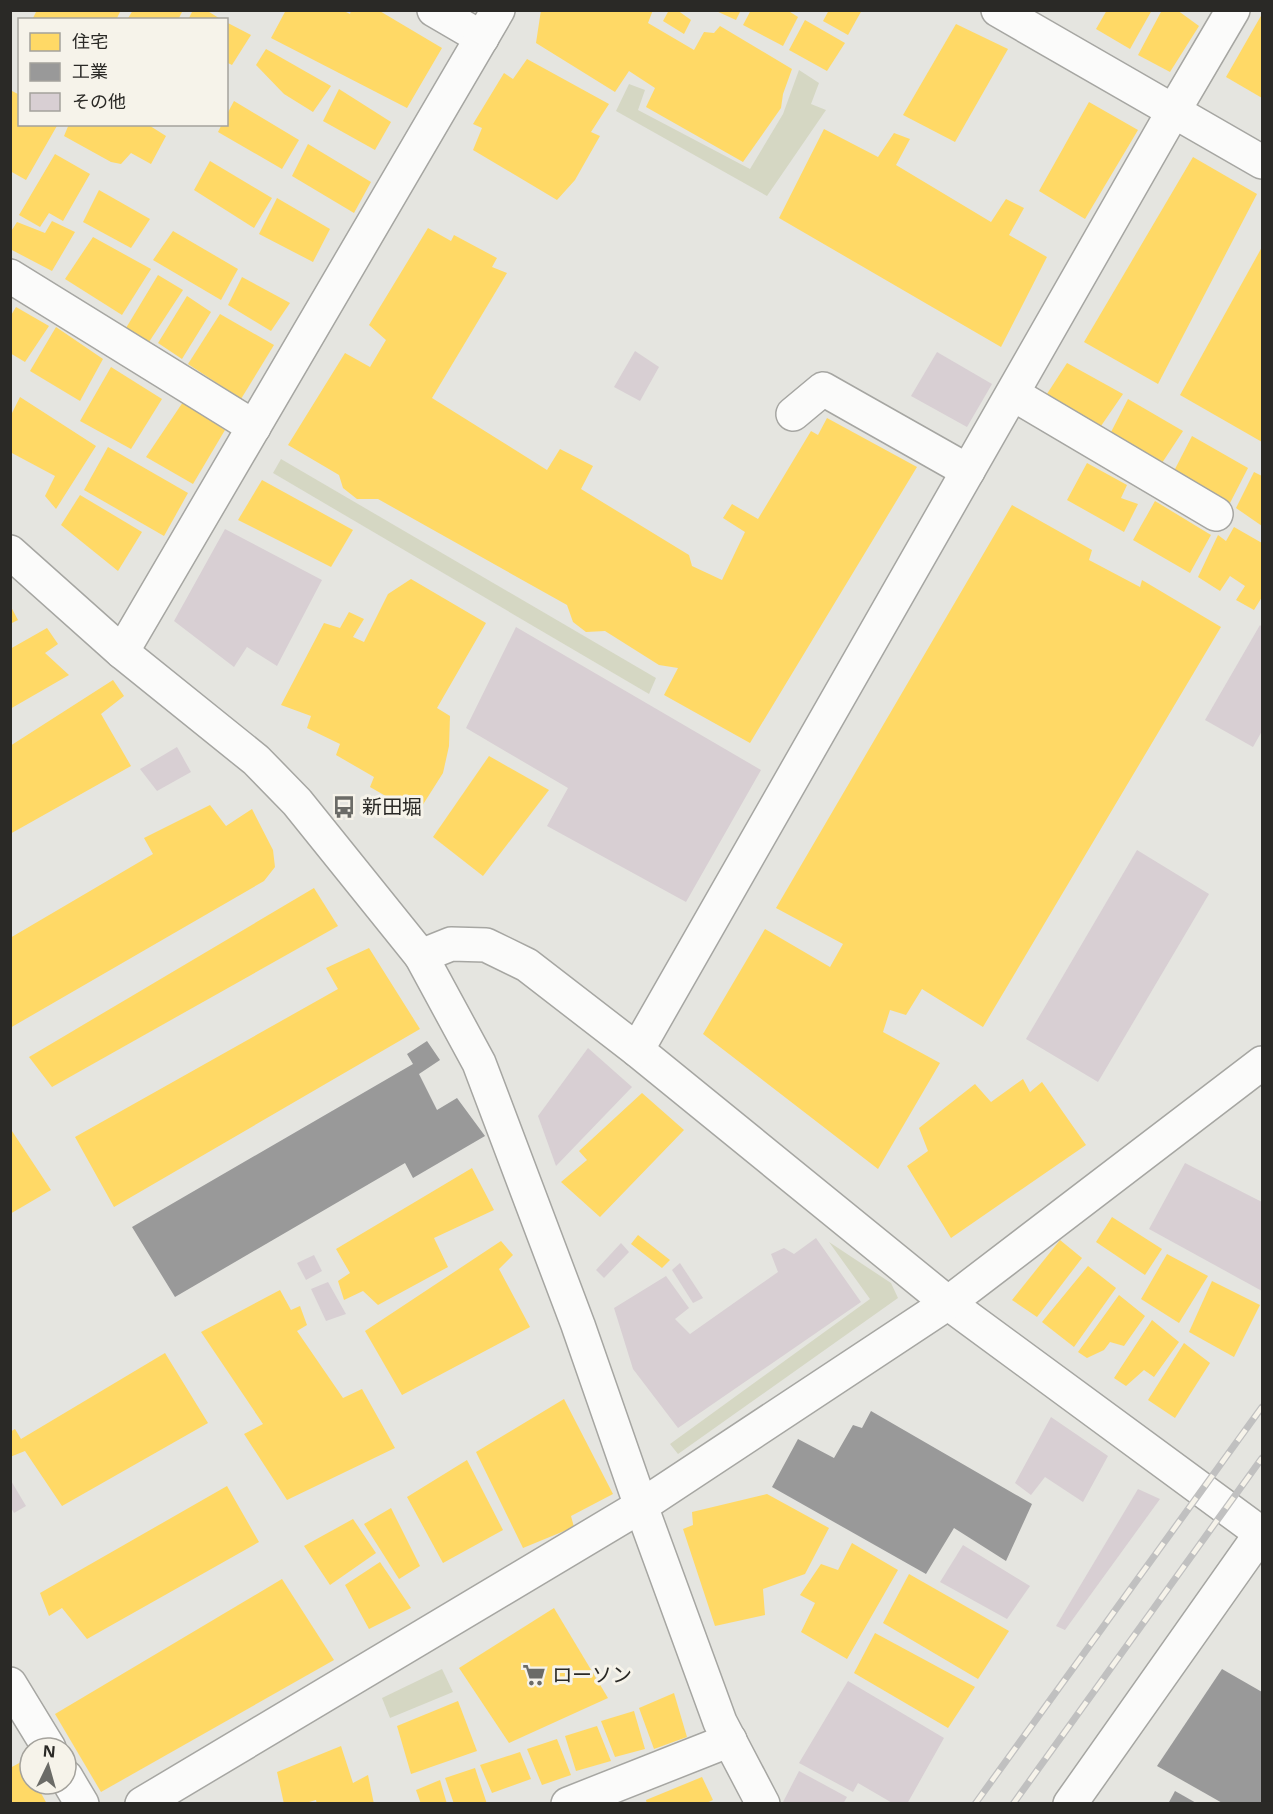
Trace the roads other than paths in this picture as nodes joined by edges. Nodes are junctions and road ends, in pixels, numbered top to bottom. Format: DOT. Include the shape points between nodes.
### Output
graph roads {
  1 [pos="434,10"];
  2 [pos="498,10"];
  3 [pos="998,10"];
  4 [pos="1233,10"];
  5 [pos="482,38"];
  6 [pos="1173,112"];
  7 [pos="1263,162"];
  8 [pos="10,276"];
  9 [pos="1012,394"];
  10 [pos="793,414"];
  11 [pos="254,427"];
  12 [pos="968,471"];
  13 [pos="1216,514"];
  14 [pos="10,552"];
  15 [pos="122,652"];
  16 [pos="421,956"];
  17 [pos="638,1050"];
  18 [pos="1263,1063"];
  19 [pos="948,1303"];
  20 [pos="641,1506"];
  21 [pos="1262,1533"];
  22 [pos="10,1684"];
  23 [pos="42,1736"];
  24 [pos="730,1740"];
  25 [pos="142,1803"];
  26 [pos="568,1803"];
  27 [pos="763,1803"];
  28 [pos="1070,1803"];
  1 -- 5 [label="street"];
  2 -- 5 [label="street"];
  3 -- 6 [label="street"];
  4 -- 6 [label="street"];
  5 -- 11 [label="street"];
  6 -- 7 [label="street"];
  6 -- 9 [label="street"];
  8 -- 11 [label="street"];
  9 -- 12 [label="street"];
  9 -- 13 [label="street"];
  10 -- 12 [label="street" via="822,389"];
  11 -- 15 [label="street"];
  12 -- 17 [label="street"];
  14 -- 15 [label="street"];
  15 -- 16 [label="street" via="256,760 297,802"];
  16 -- 17 [label="street" via="451,944 486,945 527,965"];
  16 -- 20 [label="street" via="479,1063"];
  17 -- 19 [label="street"];
  18 -- 19 [label="street"];
  19 -- 20 [label="street"];
  19 -- 21 [label="street"];
  20 -- 24 [label="street"];
  20 -- 25 [label="street"];
  21 -- 28 [label="street"];
  22 -- 23 [label="street"];
  24 -- 26 [label="street"];
  24 -- 27 [label="street"];
}
